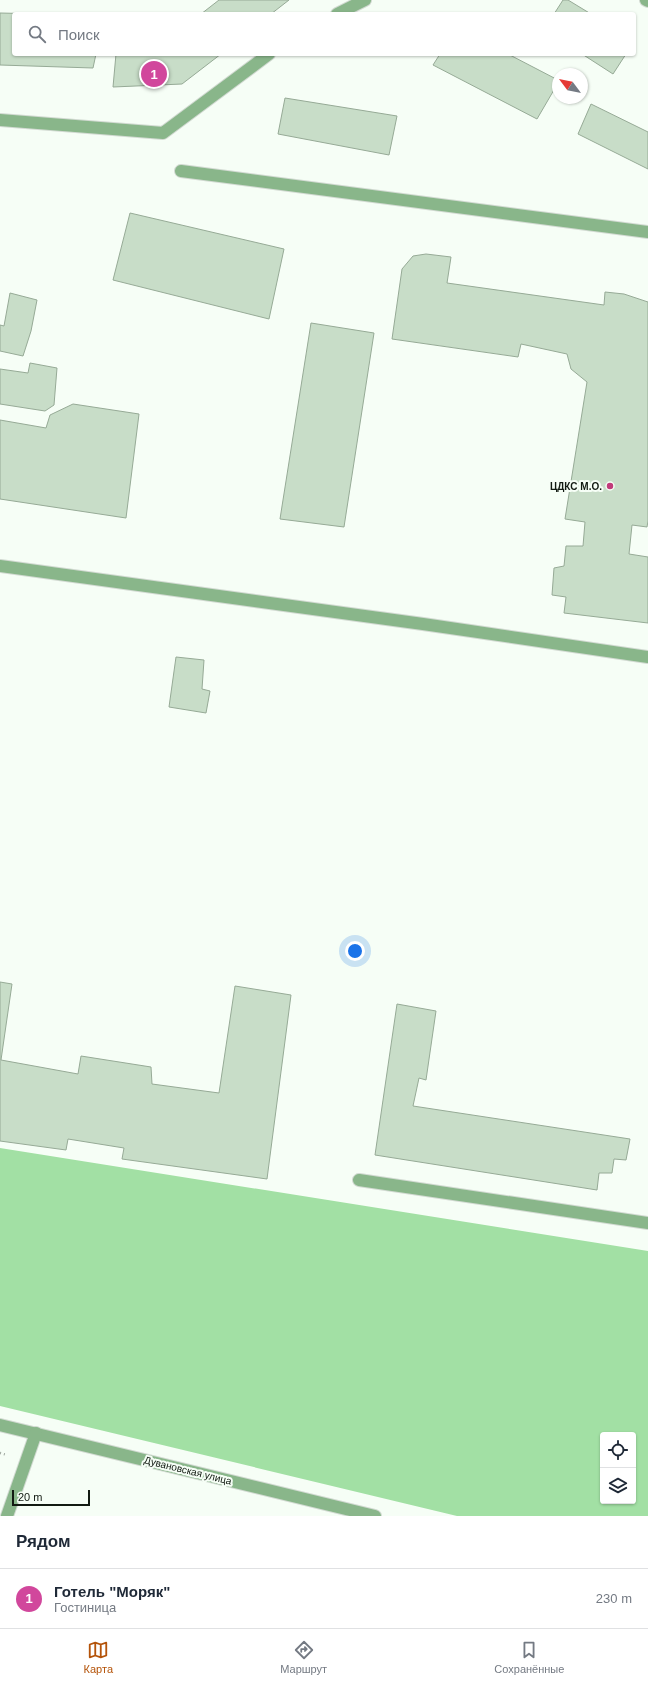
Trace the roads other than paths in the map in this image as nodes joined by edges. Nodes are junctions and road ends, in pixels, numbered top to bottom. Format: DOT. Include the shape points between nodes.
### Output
graph roads {
  1 [pos="365,0"];
  2 [pos="341,12"];
  3 [pos="266,56"];
  4 [pos="0,120"];
  5 [pos="181,171"];
  6 [pos="648,232"];
  7 [pos="0,566"];
  8 [pos="648,657"];
  9 [pos="359,1180"];
  10 [pos="648,1223"];
  11 [pos="0,1424"];
  12 [pos="36,1433"];
  13 [pos="7,1516"];
  14 [pos="375,1516"];
  1 -- 2 [label="street"];
  3 -- 4 [label="street" via="163,133"];
  5 -- 6 [label="street"];
  7 -- 8 [label="street"];
  9 -- 10 [label="street"];
  11 -- 12 [label="street, Дувановская улица"];
  12 -- 13 [label="street"];
  12 -- 14 [label="street, Дувановская улица"];
}
